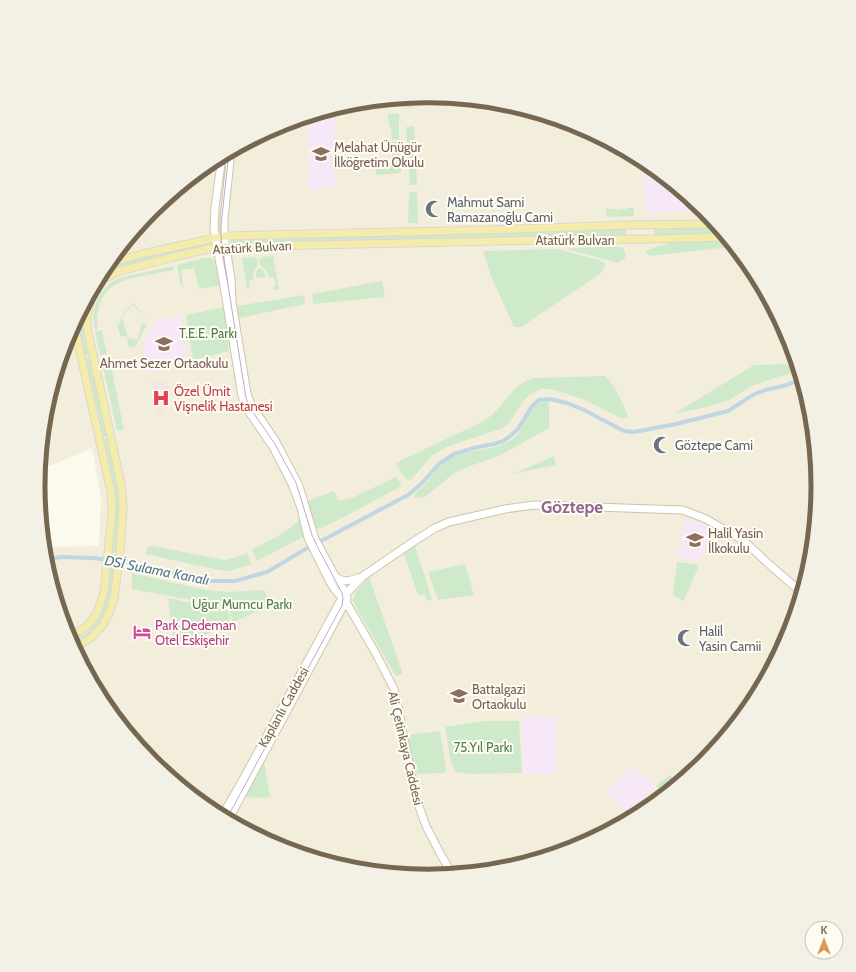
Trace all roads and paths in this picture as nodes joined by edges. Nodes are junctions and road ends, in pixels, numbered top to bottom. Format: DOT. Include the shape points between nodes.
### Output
graph roads {
  1 [pos="230,158"];
  2 [pos="221,164"];
  3 [pos="708,224"];
  4 [pos="224,236"];
  5 [pos="719,236"];
  6 [pos="215,238"];
  7 [pos="225,247"];
  8 [pos="216,248"];
  9 [pos="119,260"];
  10 [pos="108,275"];
  11 [pos="88,309"];
  12 [pos="76,334"];
  13 [pos="363,576"];
  14 [pos="336,578"];
  15 [pos="797,589"];
  16 [pos="345,598"];
  17 [pos="75,634"];
  18 [pos="79,644"];
  19 [pos="225,811"];
  20 [pos="231,815"];
  21 [pos="449,868"];
  1 -- 4 [label="main road"];
  2 -- 6 [label="main road" via="215,208"];
  3 -- 4 [label="main road, Atatürk Bulvarı"];
  4 -- 6 [label="main road, Atatürk Bulvarı"];
  4 -- 7 [label="main road"];
  5 -- 7 [label="main road, Atatürk Bulvarı" via="653,240"];
  6 -- 8 [label="main road"];
  6 -- 9 [label="main road, Atatürk Bulvarı"];
  7 -- 8 [label="main road, Atatürk Bulvarı"];
  7 -- 14 [label="main road" via="247,394 299,486 315,539"];
  8 -- 10 [label="main road, Atatürk Bulvarı"];
  8 -- 16 [label="main road" via="224,280 242,396 247,409 273,447 292,484 313,549 335,590"];
  11 -- 18 [label="main road, Atatürk Bulvarı" via="87,327 121,484 123,505 120,554 111,609 103,625 90,638"];
  12 -- 17 [label="main road" via="111,492 112,512 104,593 96,615 87,626"];
  13 -- 14 [label="main road" via="349,581"];
  13 -- 15 [label="main road" via="435,528 449,522 534,505 688,512 706,519 744,541"];
  13 -- 16 [label="main road"];
  14 -- 16 [label="main road"];
  16 -- 19 [label="main road, Kaplanlı Caddesi"];
  16 -- 20 [label="main road, Kaplanlı Caddesi"];
  16 -- 21 [label="main road, Ali Çetinkaya Caddesi" via="394,689 416,798 426,826"];
}
